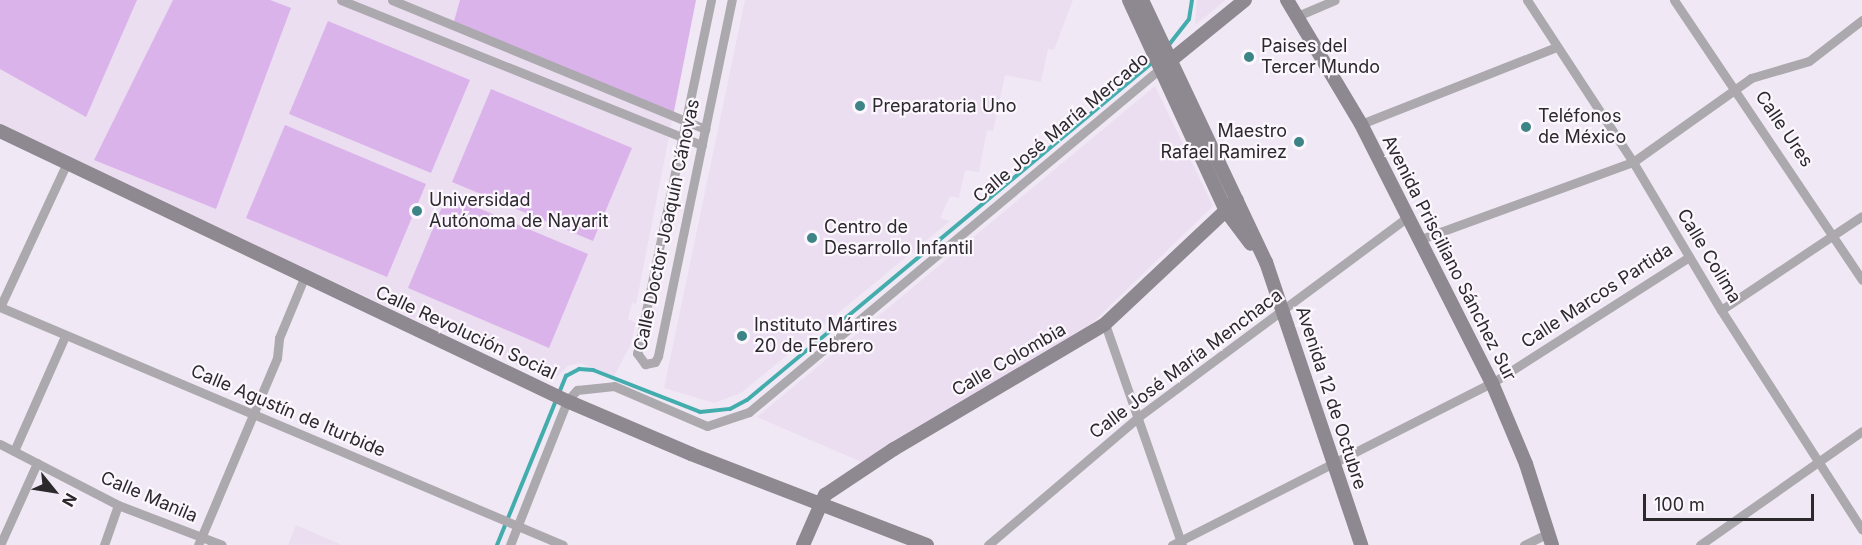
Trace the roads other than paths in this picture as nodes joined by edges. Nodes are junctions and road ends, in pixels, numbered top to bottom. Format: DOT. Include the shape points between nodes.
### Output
graph roads {
  1 [pos="341,0"];
  2 [pos="392,0"];
  3 [pos="711,0"];
  4 [pos="732,0"];
  5 [pos="1130,0"];
  6 [pos="1142,0"];
  7 [pos="1245,0"];
  8 [pos="1287,0"];
  9 [pos="1335,0"];
  10 [pos="1527,0"];
  11 [pos="1674,0"];
  12 [pos="1295,17"];
  13 [pos="1862,20"];
  14 [pos="1556,47"];
  15 [pos="512,51"];
  16 [pos="1163,55"];
  17 [pos="503,65"];
  18 [pos="1737,89"];
  19 [pos="686,121"];
  20 [pos="1361,124"];
  21 [pos="705,129"];
  22 [pos="0,131"];
  23 [pos="683,137"];
  24 [pos="702,145"];
  25 [pos="1633,162"];
  26 [pos="66,165"];
  27 [pos="1237,200"];
  28 [pos="1226,211"];
  29 [pos="1409,216"];
  30 [pos="1862,216"];
  31 [pos="1834,235"];
  32 [pos="1422,239"];
  33 [pos="658,255"];
  34 [pos="1689,257"];
  35 [pos="679,260"];
  36 [pos="1266,262"];
  37 [pos="304,278"];
  38 [pos="1862,280"];
  39 [pos="0,307"];
  40 [pos="1284,310"];
  41 [pos="1721,310"];
  42 [pos="1105,324"];
  43 [pos="65,336"];
  44 [pos="1492,383"];
  45 [pos="565,399"];
  46 [pos="253,414"];
  47 [pos="1137,418"];
  48 [pos="1862,431"];
  49 [pos="0,444"];
  50 [pos="14,451"];
  51 [pos="1817,462"];
  52 [pos="37,463"];
  53 [pos="1332,463"];
  54 [pos="819,504"];
  55 [pos="118,505"];
  56 [pos="517,526"];
  57 [pos="1862,530"];
  58 [pos="1550,539"];
  59 [pos="199,541"];
  60 [pos="1178,543"];
  61 [pos="0,545"];
  62 [pos="104,545"];
  63 [pos="222,545"];
  64 [pos="510,545"];
  65 [pos="563,545"];
  66 [pos="803,545"];
  67 [pos="927,545"];
  68 [pos="988,545"];
  69 [pos="1361,545"];
  70 [pos="1524,545"];
  71 [pos="1700,545"];
  1 -- 17 [label="street"];
  2 -- 15 [label="street"];
  3 -- 19 [label="street, Calle Doctor Joaquín Cánovas"];
  4 -- 21 [label="street, Calle Doctor Joaquín Cánovas"];
  5 -- 16 [label="main road, Avenida 12 de Octubre"];
  6 -- 16 [label="main road, Avenida 12 de Octubre"];
  7 -- 16 [label="main road, Calle José María Mercado"];
  8 -- 12 [label="main road, Avenida Prisciliano Sánchez Sur"];
  9 -- 12 [label="street"];
  10 -- 14 [label="street, Calle Colima"];
  11 -- 18 [label="street, Calle Ures"];
  12 -- 20 [label="main road, Avenida Prisciliano Sánchez Sur"];
  13 -- 18 [label="street" via="1809,61 1751,78"];
  14 -- 20 [label="street"];
  14 -- 25 [label="street, Calle Colima"];
  15 -- 17 [label="street"];
  15 -- 19 [label="street"];
  16 -- 27 [label="main road, Avenida 12 de Octubre"];
  16 -- 28 [label="main road, Avenida 12 de Octubre"];
  16 -- 45 [label="street, Calle José María Mercado" via="749,412 707,426 614,386 577,390"];
  17 -- 23 [label="street"];
  18 -- 25 [label="street"];
  18 -- 31 [label="street, Calle Ures"];
  19 -- 21 [label="street"];
  19 -- 23 [label="street, Calle Doctor Joaquín Cánovas"];
  20 -- 29 [label="main road, Avenida Prisciliano Sánchez Sur"];
  21 -- 24 [label="street, Calle Doctor Joaquín Cánovas"];
  22 -- 26 [label="main road, Calle Revolución Social"];
  23 -- 24 [label="street"];
  23 -- 33 [label="street, Calle Doctor Joaquín Cánovas"];
  24 -- 35 [label="street, Calle Doctor Joaquín Cánovas"];
  25 -- 32 [label="street"];
  25 -- 34 [label="street, Calle Colima"];
  26 -- 37 [label="main road, Calle Revolución Social"];
  26 -- 39 [label="street"];
  27 -- 28 [label="main road, Calle Colombia"];
  27 -- 36 [label="main road, Avenida 12 de Octubre"];
  28 -- 36 [label="main road, Avenida 12 de Octubre"];
  28 -- 42 [label="main road, Calle Colombia"];
  29 -- 32 [label="main road, Avenida Prisciliano Sánchez Sur"];
  29 -- 40 [label="street, Calle José María Menchaca"];
  30 -- 31 [label="street"];
  31 -- 38 [label="street, Calle Ures"];
  31 -- 41 [label="street"];
  32 -- 44 [label="main road, Avenida Prisciliano Sánchez Sur"];
  33 -- 35 [label="street"];
  33 -- 35 [label="street, Calle Doctor Joaquín Cánovas" via="637,353 645,364 655,362 658,356"];
  34 -- 41 [label="street, Calle Colima"];
  34 -- 44 [label="street, Calle Marcos Partida"];
  36 -- 40 [label="main road, Avenida 12 de Octubre"];
  37 -- 45 [label="main road, Calle Revolución Social"];
  37 -- 46 [label="street"];
  39 -- 43 [label="street, Calle Agustín de Iturbide"];
  40 -- 47 [label="street, Calle José María Menchaca"];
  40 -- 53 [label="main road, Avenida 12 de Octubre"];
  41 -- 51 [label="street, Calle Colima"];
  42 -- 47 [label="street"];
  42 -- 54 [label="main road, Calle Colombia" via="894,449 825,495"];
  43 -- 46 [label="street, Calle Agustín de Iturbide"];
  43 -- 50 [label="street"];
  44 -- 53 [label="street, Calle Marcos Partida"];
  44 -- 58 [label="main road, Avenida Prisciliano Sánchez Sur" via="1526,464"];
  45 -- 54 [label="main road, Calle Revolución Social"];
  45 -- 56 [label="street"];
  46 -- 56 [label="street, Calle Agustín de Iturbide"];
  46 -- 59 [label="street"];
  47 -- 60 [label="street"];
  47 -- 68 [label="street, Calle José María Menchaca"];
  48 -- 51 [label="street"];
  49 -- 50 [label="street, Calle Manila"];
  50 -- 52 [label="street, Calle Manila"];
  51 -- 57 [label="street, Calle Colima"];
  51 -- 71 [label="street"];
  52 -- 55 [label="street, Calle Manila"];
  52 -- 61 [label="street"];
  53 -- 60 [label="street, Calle Marcos Partida"];
  53 -- 69 [label="main road, Avenida 12 de Octubre"];
  54 -- 66 [label="main road, Calle Colombia"];
  54 -- 67 [label="main road, Calle Revolución Social"];
  55 -- 59 [label="street, Calle Manila"];
  55 -- 62 [label="street"];
  56 -- 64 [label="street"];
  56 -- 65 [label="street, Calle Agustín de Iturbide"];
  58 -- 70 [label="street"];
  59 -- 63 [label="street, Calle Manila"];
}
